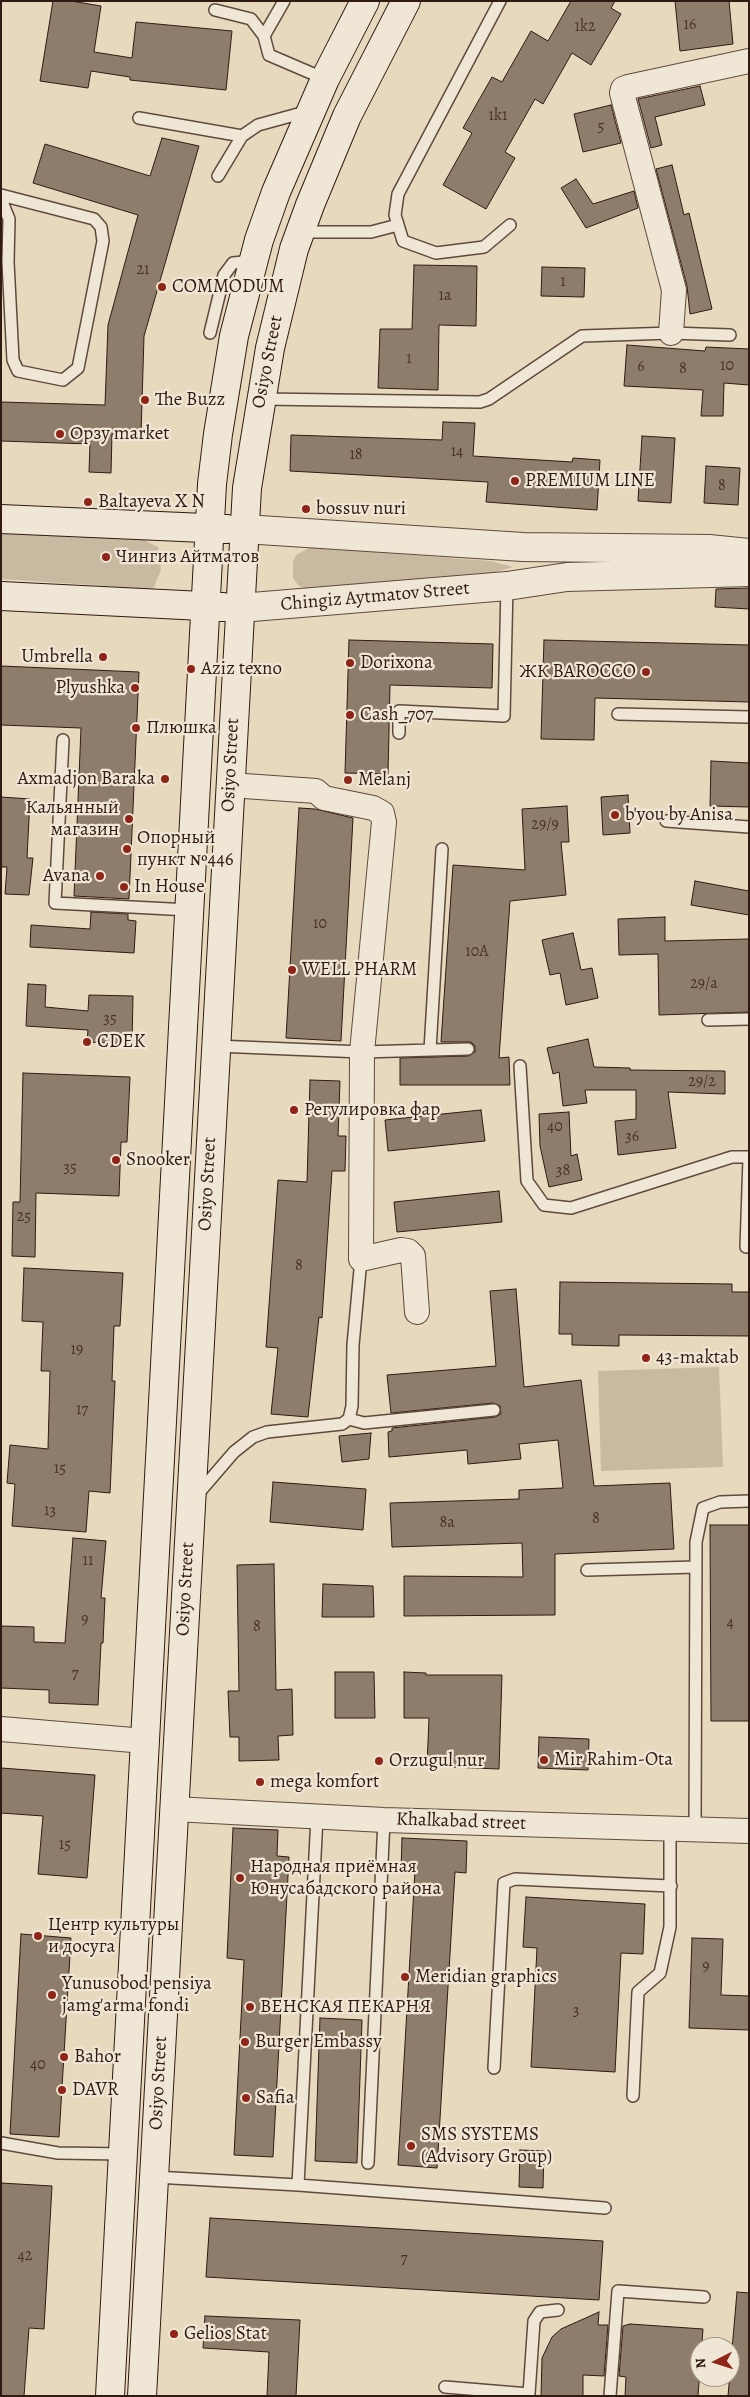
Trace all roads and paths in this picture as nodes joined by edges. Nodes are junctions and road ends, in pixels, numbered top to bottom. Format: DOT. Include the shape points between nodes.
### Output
graph roads {
  1 [pos="284,1"];
  2 [pos="365,1"];
  3 [pos="406,1"];
  4 [pos="500,1"];
  5 [pos="214,10"];
  6 [pos="264,36"];
  7 [pos="749,61"];
  8 [pos="325,79"];
  9 [pos="312,110"];
  10 [pos="139,118"];
  11 [pos="242,136"];
  12 [pos="218,176"];
  13 [pos="1,194"];
  14 [pos="1,199"];
  15 [pos="510,224"];
  16 [pos="398,225"];
  17 [pos="300,232"];
  18 [pos="253,262"];
  19 [pos="210,333"];
  20 [pos="671,334"];
  21 [pos="730,335"];
  22 [pos="260,399"];
  23 [pos="1,519"];
  24 [pos="210,528"];
  25 [pos="244,529"];
  26 [pos="523,547"];
  27 [pos="749,553"];
  28 [pos="749,572"];
  29 [pos="516,584"];
  30 [pos="1,596"];
  31 [pos="205,607"];
  32 [pos="240,608"];
  33 [pos="618,714"];
  34 [pos="749,716"];
  35 [pos="399,733"];
  36 [pos="63,740"];
  37 [pos="230,785"];
  38 [pos="666,821"];
  39 [pos="749,827"];
  40 [pos="442,849"];
  41 [pos="189,910"];
  42 [pos="749,1019"];
  43 [pos="708,1020"];
  44 [pos="216,1046"];
  45 [pos="468,1049"];
  46 [pos="430,1050"];
  47 [pos="362,1052"];
  48 [pos="520,1066"];
  49 [pos="749,1158"];
  50 [pos="746,1247"];
  51 [pos="361,1259"];
  52 [pos="417,1312"];
  53 [pos="494,1410"];
  54 [pos="349,1420"];
  55 [pos="749,1501"];
  56 [pos="191,1502"];
  57 [pos="696,1567"];
  58 [pos="587,1570"];
  59 [pos="1,1729"];
  60 [pos="145,1741"];
  61 [pos="174,1809"];
  62 [pos="317,1816"];
  63 [pos="384,1820"];
  64 [pos="670,1829"];
  65 [pos="695,1830"];
  66 [pos="749,1831"];
  67 [pos="670,1886"];
  68 [pos="494,2068"];
  69 [pos="633,2096"];
  70 [pos="1,2143"];
  71 [pos="123,2154"];
  72 [pos="368,2162"];
  73 [pos="154,2177"];
  74 [pos="298,2185"];
  75 [pos="604,2208"];
  76 [pos="704,2297"];
  77 [pos="558,2310"];
  78 [pos="445,2388"];
  79 [pos="529,2395"];
  80 [pos="110,2396"];
  81 [pos="142,2396"];
  82 [pos="610,2396"];
  1 -- 6 [label="lane"];
  2 -- 8 [label="main road, Osiyo Street"];
  3 -- 17 [label="main road, Osiyo Street" via="347,116"];
  4 -- 16 [label="lane" via="398,194 395,215"];
  5 -- 6 [label="lane" via="252,19"];
  6 -- 8 [label="lane" via="269,55"];
  7 -- 20 [label="street" via="623,89 674,290"];
  8 -- 9 [label="main road, Osiyo Street"];
  9 -- 11 [label="lane" via="258,125"];
  9 -- 18 [label="main road, Osiyo Street" via="276,192"];
  10 -- 11 [label="lane"];
  11 -- 12 [label="lane"];
  13 -- 14 [label="lane" via="94,219 101,227 103,241 78,368 63,380 18,370 13,360 9,220"];
  15 -- 16 [label="lane" via="484,247 436,253 403,241"];
  16 -- 17 [label="lane" via="371,232"];
  17 -- 22 [label="main road, Osiyo Street" via="282,293"];
  18 -- 19 [label="lane" via="232,263 224,274"];
  18 -- 24 [label="main road, Osiyo Street" via="234,336 224,395"];
  20 -- 21 [label="lane"];
  20 -- 22 [label="lane" via="582,336 480,402"];
  22 -- 25 [label="main road, Osiyo Street" via="250,457"];
  23 -- 24 [label="main road"];
  24 -- 25 [label="main road"];
  24 -- 31 [label="main road, Osiyo Street"];
  25 -- 26 [label="main road"];
  25 -- 32 [label="main road, Osiyo Street"];
  26 -- 27 [label="main road"];
  26 -- 29 [label="main road" via="534,555 538,566 533,576"];
  28 -- 29 [label="main road, Chingiz Aytmatov Street" via="567,577"];
  29 -- 32 [label="main road, Chingiz Aytmatov Street"];
  29 -- 35 [label="lane" via="504,716 399,711"];
  30 -- 31 [label="main road, Chingiz Aytmatov Street"];
  31 -- 32 [label="main road, Chingiz Aytmatov Street"];
  31 -- 41 [label="main road, Osiyo Street"];
  32 -- 37 [label="main road, Osiyo Street"];
  33 -- 34 [label="lane"];
  36 -- 41 [label="lane" via="55,903"];
  37 -- 44 [label="main road, Osiyo Street"];
  37 -- 47 [label="street" via="316,791 324,798 373,808 382,814 384,822"];
  38 -- 39 [label="lane"];
  40 -- 46 [label="lane"];
  41 -- 60 [label="main road, Osiyo Street"];
  42 -- 43 [label="lane"];
  44 -- 47 [label="lane"];
  44 -- 56 [label="main road, Osiyo Street"];
  45 -- 46 [label="lane"];
  46 -- 47 [label="lane"];
  47 -- 51 [label="street"];
  48 -- 49 [label="lane" via="527,1181 544,1205 571,1208 732,1157"];
  49 -- 50 [label="lane"];
  51 -- 52 [label="street" via="408,1251 413,1256"];
  51 -- 54 [label="lane"];
  53 -- 54 [label="lane" via="364,1423"];
  54 -- 56 [label="lane" via="342,1424 267,1432 253,1437 234,1452"];
  55 -- 57 [label="lane" via="720,1502 703,1508 696,1542"];
  56 -- 61 [label="main road, Osiyo Street"];
  57 -- 58 [label="lane"];
  57 -- 65 [label="lane"];
  59 -- 60 [label="street"];
  60 -- 71 [label="main road, Osiyo Street"];
  61 -- 62 [label="street, Khalkabad street"];
  61 -- 73 [label="main road, Osiyo Street"];
  62 -- 63 [label="street, Khalkabad street"];
  62 -- 74 [label="lane"];
  63 -- 64 [label="street, Khalkabad street"];
  63 -- 72 [label="lane"];
  64 -- 65 [label="street, Khalkabad street"];
  64 -- 67 [label="lane"];
  65 -- 66 [label="street, Khalkabad street"];
  67 -- 68 [label="lane" via="515,1879 504,1883"];
  67 -- 69 [label="lane" via="670,1927 660,1973 638,1992"];
  70 -- 71 [label="lane" via="58,2153"];
  71 -- 80 [label="main road, Osiyo Street"];
  73 -- 74 [label="lane"];
  73 -- 81 [label="main road, Osiyo Street"];
  74 -- 75 [label="lane"];
  76 -- 82 [label="lane" via="618,2291"];
  77 -- 79 [label="lane" via="540,2312 534,2321"];
  78 -- 79 [label="lane"];
}
